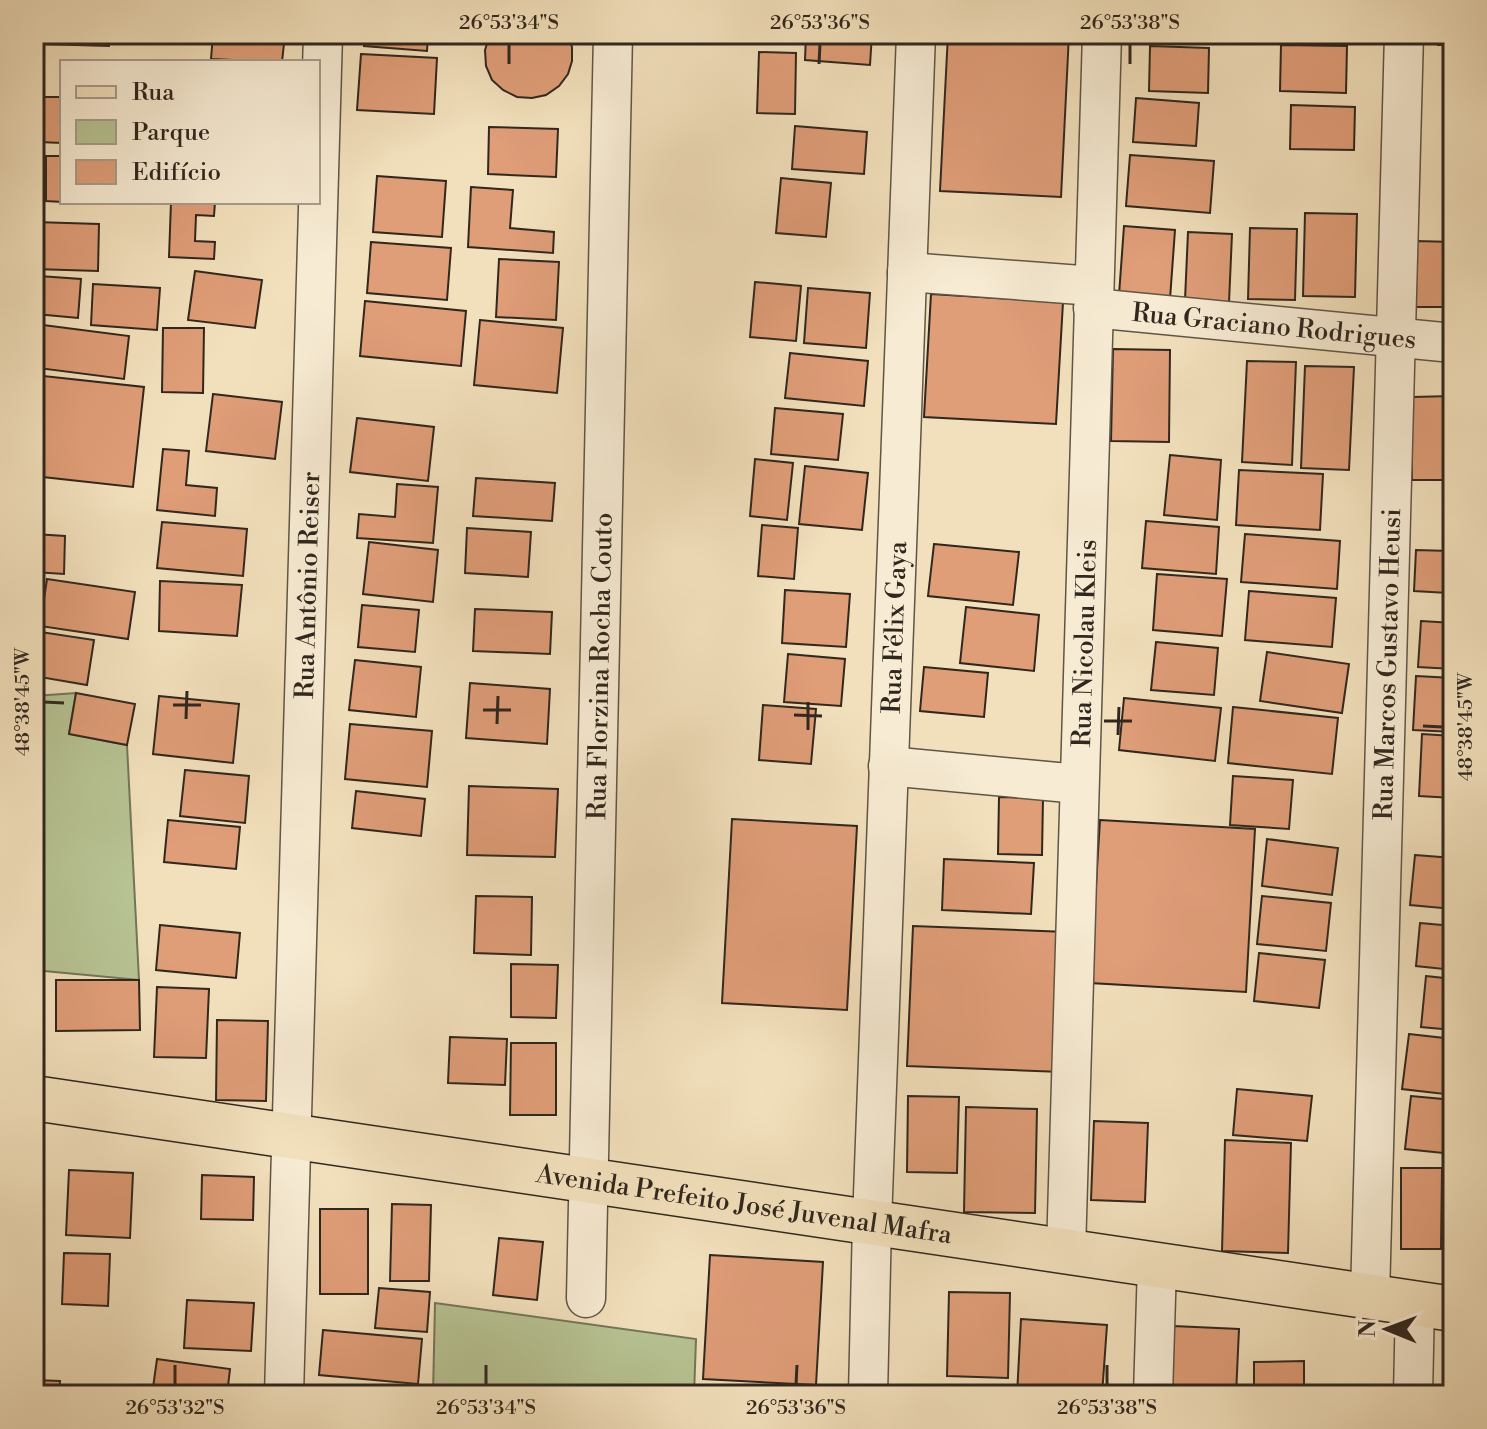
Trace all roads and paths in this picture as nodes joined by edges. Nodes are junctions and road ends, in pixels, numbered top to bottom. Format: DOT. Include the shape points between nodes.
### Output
graph roads {
  1 [pos="323,34"];
  2 [pos="613,34"];
  3 [pos="916,34"];
  4 [pos="1102,34"];
  5 [pos="1404,34"];
  6 [pos="320,137"];
  7 [pos="318,204"];
  8 [pos="907,272"];
  9 [pos="1094,297"];
  10 [pos="1396,338"];
  11 [pos="1453,343"];
  12 [pos="888,766"];
  13 [pos="1079,784"];
  14 [pos="34,1098"];
  15 [pos="291,1136"];
  16 [pos="589,1180"];
  17 [pos="872,1222"];
  18 [pos="1066,1251"];
  19 [pos="1157,1265"];
  20 [pos="1370,1296"];
  21 [pos="586,1298"];
  22 [pos="1434,1306"];
  23 [pos="284,1395"];
  24 [pos="868,1395"];
  25 [pos="1153,1395"];
  26 [pos="1413,1395"];
  1 -- 6 [label="street, Rua Antônio Reiser"];
  2 -- 16 [label="street, Rua Florzina Rocha Couto"];
  3 -- 8 [label="street, Rua Félix Gaya"];
  4 -- 9 [label="street, Rua Nicolau Kleis"];
  5 -- 10 [label="street, Rua Marcos Gustavo Heusi"];
  7 -- 15 [label="street, Rua Antônio Reiser"];
  8 -- 9 [label="street, Rua Graciano Rodrigues"];
  8 -- 12 [label="street, Rua Félix Gaya"];
  9 -- 10 [label="street, Rua Graciano Rodrigues"];
  9 -- 13 [label="street, Rua Nicolau Kleis"];
  10 -- 11 [label="street, Rua Graciano Rodrigues"];
  10 -- 20 [label="street, Rua Marcos Gustavo Heusi"];
  12 -- 13 [label="street"];
  12 -- 17 [label="street, Rua Félix Gaya"];
  13 -- 18 [label="street, Rua Nicolau Kleis"];
  14 -- 15 [label="main road, Avenida Prefeito José Juvenal Mafra"];
  15 -- 16 [label="main road, Avenida Prefeito José Juvenal Mafra"];
  15 -- 23 [label="street, Rua Antônio Reiser"];
  16 -- 17 [label="main road, Avenida Prefeito José Juvenal Mafra"];
  16 -- 21 [label="street, Rua Florzina Rocha Couto"];
  17 -- 18 [label="main road, Avenida Prefeito José Juvenal Mafra"];
  17 -- 24 [label="street, Rua Félix Gaya"];
  18 -- 19 [label="main road, Avenida Prefeito José Juvenal Mafra"];
  19 -- 20 [label="main road, Avenida Prefeito José Juvenal Mafra"];
  19 -- 25 [label="street"];
  20 -- 22 [label="main road, Avenida Prefeito José Juvenal Mafra"];
  22 -- 26 [label="street"];
}
